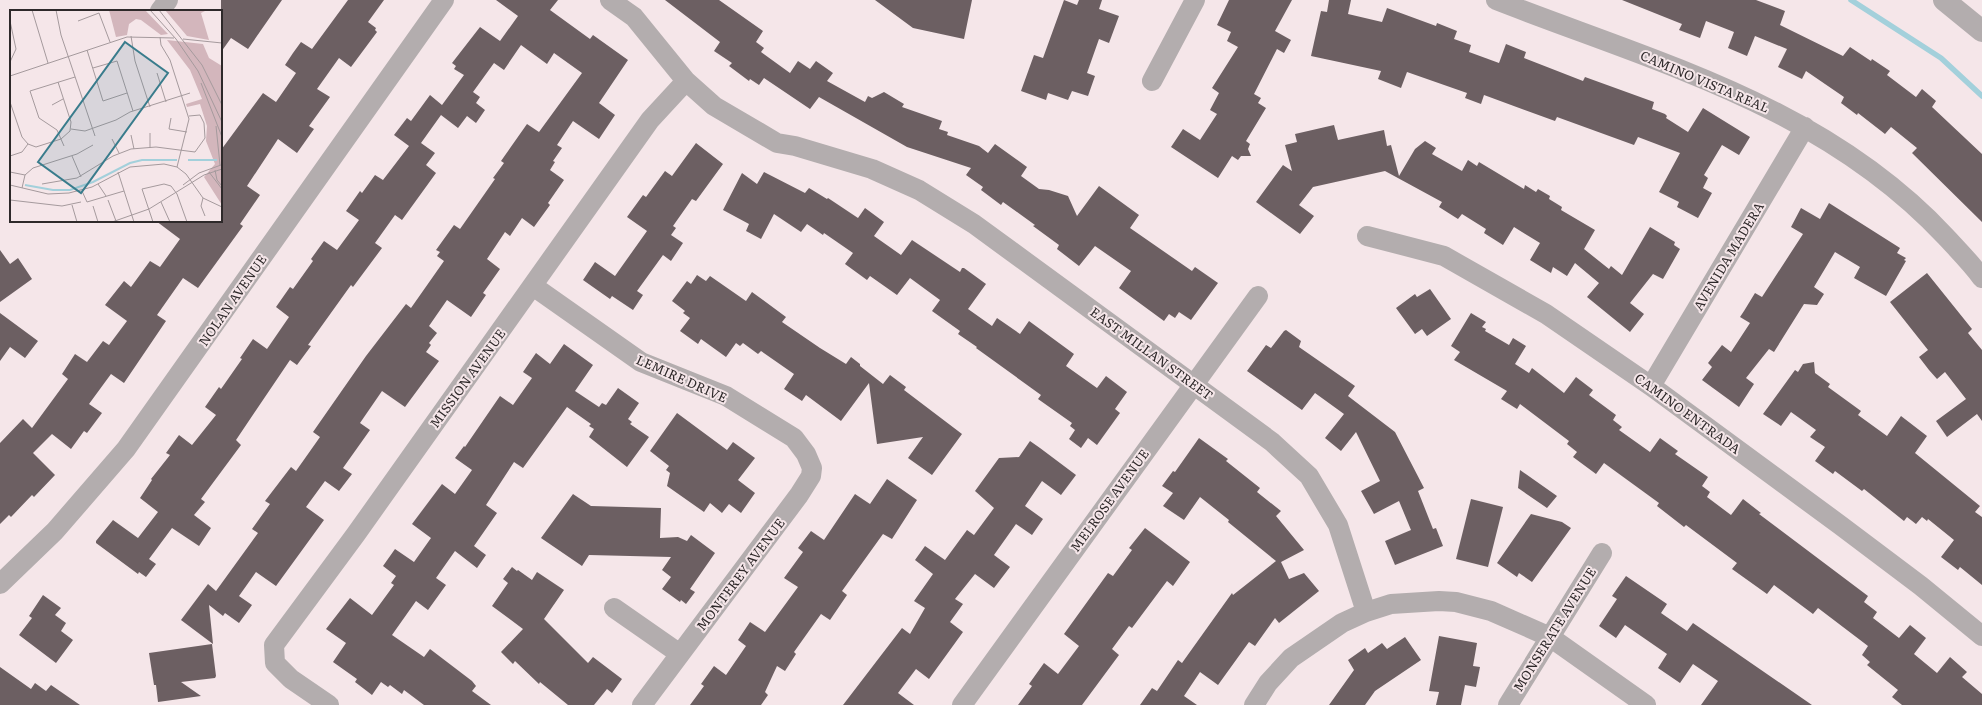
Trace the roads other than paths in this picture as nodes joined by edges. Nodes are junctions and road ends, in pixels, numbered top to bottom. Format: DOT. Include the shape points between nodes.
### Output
graph roads {
  1 [pos="168,0"];
  2 [pos="444,0"];
  3 [pos="610,0"];
  4 [pos="1195,0"];
  5 [pos="1496,0"];
  6 [pos="1947,1"];
  7 [pos="161,10"];
  8 [pos="1982,30"];
  9 [pos="686,80"];
  10 [pos="1152,81"];
  11 [pos="1805,127"];
  12 [pos="1367,236"];
  13 [pos="1982,278"];
  14 [pos="533,286"];
  15 [pos="1258,296"];
  16 [pos="1194,383"];
  17 [pos="1651,386"];
  18 [pos="794,438"];
  19 [pos="1602,553"];
  20 [pos="0,584"];
  21 [pos="614,608"];
  22 [pos="1366,612"];
  23 [pos="1550,636"];
  24 [pos="1982,636"];
  25 [pos="680,654"];
  26 [pos="329,705"];
  27 [pos="642,705"];
  28 [pos="962,705"];
  29 [pos="1254,705"];
  30 [pos="1508,705"];
  31 [pos="1646,705"];
  1 -- 7 [label="street"];
  2 -- 20 [label="street, NOLAN AVENUE" via="126,449 55,531"];
  3 -- 9 [label="street, EAST MILLAN STREET" via="634,17"];
  4 -- 10 [label="street"];
  5 -- 11 [label="street, CAMINO VISTA REAL" via="1695,74"];
  6 -- 8 [label="street"];
  9 -- 14 [label="street, MISSION AVENUE" via="650,120"];
  9 -- 16 [label="street, EAST MILLAN STREET" via="714,106 777,143 872,169 919,190 968,220"];
  11 -- 13 [label="street, CAMINO VISTA REAL" via="1904,195 1940,230"];
  11 -- 17 [label="street, AVENIDA MADERA"];
  12 -- 17 [label="street, CAMINO ENTRADA" via="1444,256 1546,314"];
  14 -- 18 [label="street, LEMIRE DRIVE" via="641,362 726,396"];
  14 -- 26 [label="street, MISSION AVENUE" via="274,645 274,663 291,679"];
  15 -- 16 [label="street, MELROSE AVENUE"];
  16 -- 22 [label="street, EAST MILLAN STREET" via="1272,442 1309,476 1338,525"];
  16 -- 28 [label="street, MELROSE AVENUE"];
  17 -- 24 [label="street, CAMINO ENTRADA" via="1921,586"];
  18 -- 25 [label="street, MONTEREY AVENUE" via="806,454 812,468 811,476"];
  19 -- 23 [label="street, MONSERATE AVENUE"];
  21 -- 25 [label="street"];
  22 -- 23 [label="street" via="1392,604 1456,602 1491,611"];
  22 -- 29 [label="street" via="1342,623 1292,658 1268,683"];
  23 -- 30 [label="street, MONSERATE AVENUE"];
  23 -- 31 [label="street"];
  25 -- 27 [label="street, MONTEREY AVENUE"];
}
